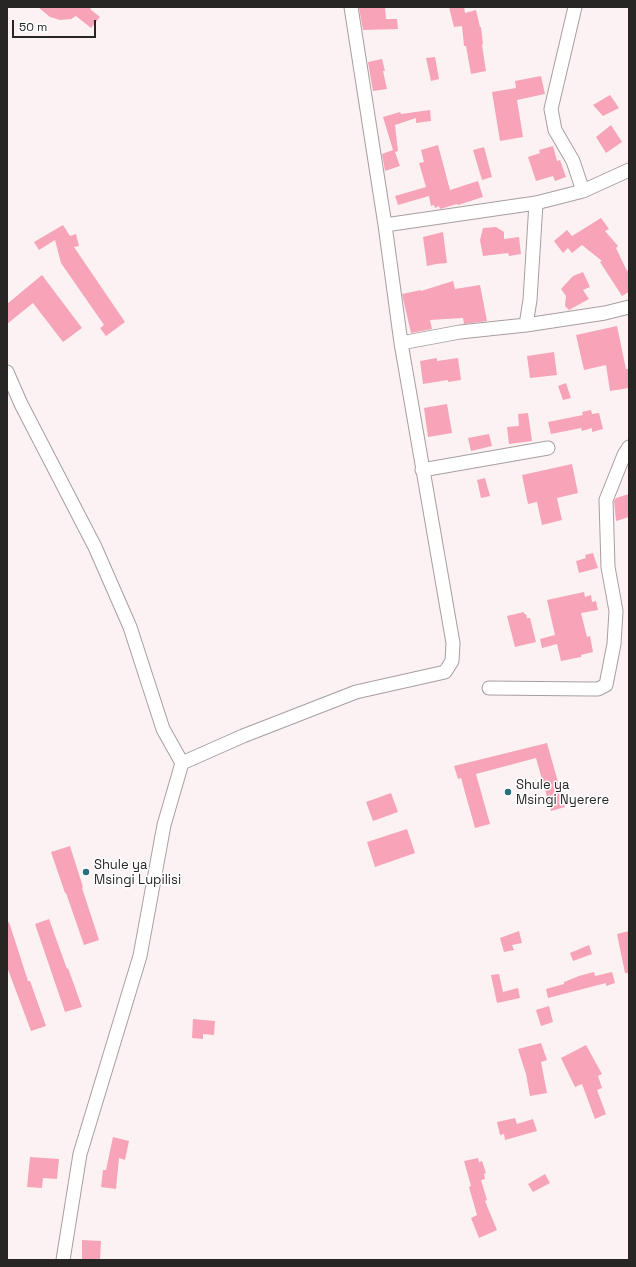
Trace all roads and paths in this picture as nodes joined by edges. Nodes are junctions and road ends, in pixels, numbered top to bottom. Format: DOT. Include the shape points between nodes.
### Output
graph roads {
  1 [pos="351,7"];
  2 [pos="575,7"];
  3 [pos="629,170"];
  4 [pos="583,191"];
  5 [pos="536,203"];
  6 [pos="385,225"];
  7 [pos="629,307"];
  8 [pos="526,325"];
  9 [pos="401,343"];
  10 [pos="7,372"];
  11 [pos="629,447"];
  12 [pos="548,448"];
  13 [pos="422,470"];
  14 [pos="489,688"];
  15 [pos="182,763"];
  16 [pos="63,1260"];
  1 -- 6 [label="street"];
  2 -- 4 [label="street" via="551,109 555,130 573,161"];
  3 -- 4 [label="street"];
  4 -- 5 [label="street"];
  5 -- 6 [label="street"];
  5 -- 8 [label="street"];
  6 -- 9 [label="street"];
  7 -- 8 [label="street"];
  8 -- 9 [label="street" via="460,332"];
  9 -- 13 [label="street"];
  10 -- 15 [label="street" via="95,547 130,627 163,729"];
  11 -- 14 [label="street" via="606,500 608,567 616,611 614,644 606,685 598,689"];
  12 -- 13 [label="street"];
  13 -- 15 [label="street" via="453,643 452,661 445,672 356,692"];
  15 -- 16 [label="street" via="164,825 140,956 80,1154"];
}
